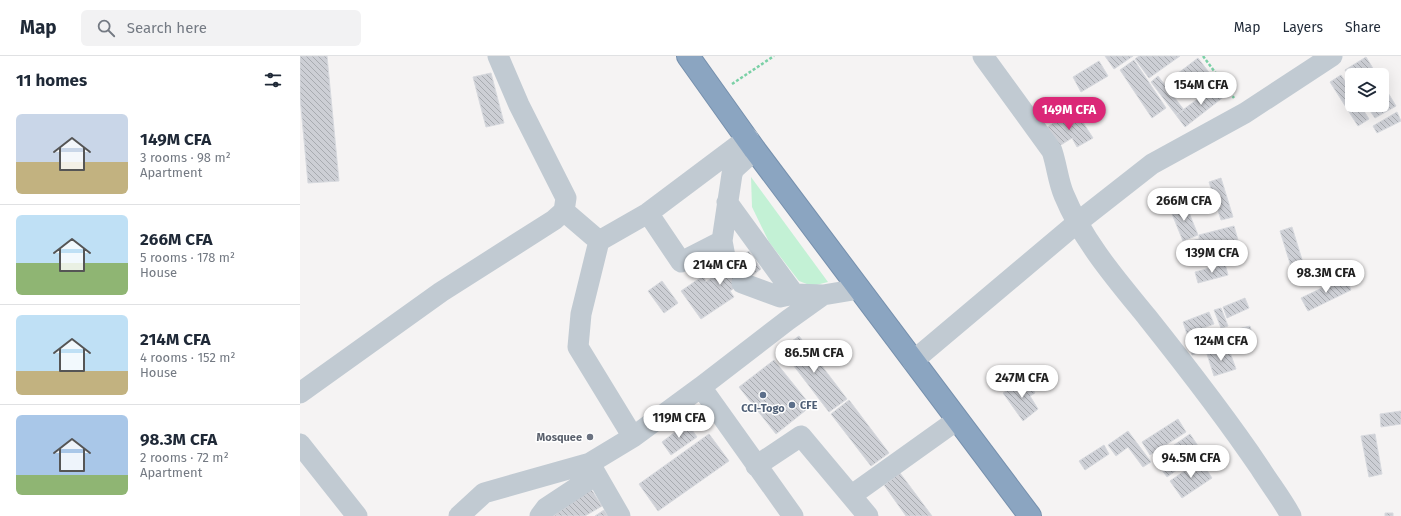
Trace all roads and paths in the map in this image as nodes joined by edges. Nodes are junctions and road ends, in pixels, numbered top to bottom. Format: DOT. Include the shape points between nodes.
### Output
graph roads {
  1 [pos="498,56"];
  2 [pos="688,56"];
  3 [pos="774,56"];
  4 [pos="983,56"];
  5 [pos="1203,56"];
  6 [pos="1332,56"];
  7 [pos="1310,62"];
  8 [pos="716,94"];
  9 [pos="1245,113"];
  10 [pos="752,144"];
  11 [pos="727,202"];
  12 [pos="564,211"];
  13 [pos="648,213"];
  14 [pos="1078,222"];
  15 [pos="599,241"];
  16 [pos="722,241"];
  17 [pos="727,267"];
  18 [pos="742,283"];
  19 [pos="859,289"];
  20 [pos="794,294"];
  21 [pos="823,295"];
  22 [pos="913,361"];
  23 [pos="701,387"];
  24 [pos="300,393"];
  25 [pos="957,420"];
  26 [pos="633,437"];
  27 [pos="300,444"];
  28 [pos="756,466"];
  29 [pos="593,469"];
  30 [pos="852,494"];
  31 [pos="357,516"];
  32 [pos="459,516"];
  33 [pos="540,516"];
  34 [pos="620,516"];
  35 [pos="793,516"];
  36 [pos="868,516"];
  37 [pos="1030,516"];
  38 [pos="1291,516"];
  1 -- 12 [label="street" via="519,105 566,198"];
  2 -- 8 [label="highway"];
  3 -- 8 [label="path"];
  4 -- 14 [label="street" via="1052,151 1064,195"];
  5 -- 9 [label="path"];
  6 -- 7 [label="street"];
  7 -- 9 [label="street"];
  8 -- 10 [label="highway"];
  9 -- 14 [label="street" via="1152,164"];
  10 -- 11 [label="street" via="734,169"];
  10 -- 13 [label="street"];
  10 -- 19 [label="highway"];
  11 -- 16 [label="street"];
  11 -- 20 [label="street"];
  12 -- 15 [label="street"];
  12 -- 24 [label="street" via="554,220 441,292"];
  13 -- 15 [label="street"];
  13 -- 16 [label="street" via="681,262"];
  14 -- 22 [label="street"];
  14 -- 38 [label="street" via="1103,263 1244,443"];
  15 -- 26 [label="street" via="581,314 578,347"];
  16 -- 17 [label="street"];
  18 -- 20 [label="street" via="780,297"];
  19 -- 21 [label="street"];
  19 -- 22 [label="highway"];
  20 -- 21 [label="street"];
  21 -- 23 [label="street"];
  22 -- 25 [label="highway"];
  23 -- 26 [label="street"];
  23 -- 28 [label="street"];
  25 -- 30 [label="street"];
  25 -- 37 [label="highway"];
  26 -- 29 [label="street"];
  27 -- 31 [label="street"];
  28 -- 30 [label="street" via="801,436"];
  28 -- 35 [label="street"];
  29 -- 32 [label="street" via="484,493"];
  29 -- 33 [label="street" via="546,508"];
  29 -- 34 [label="street"];
  30 -- 36 [label="street"];
}
